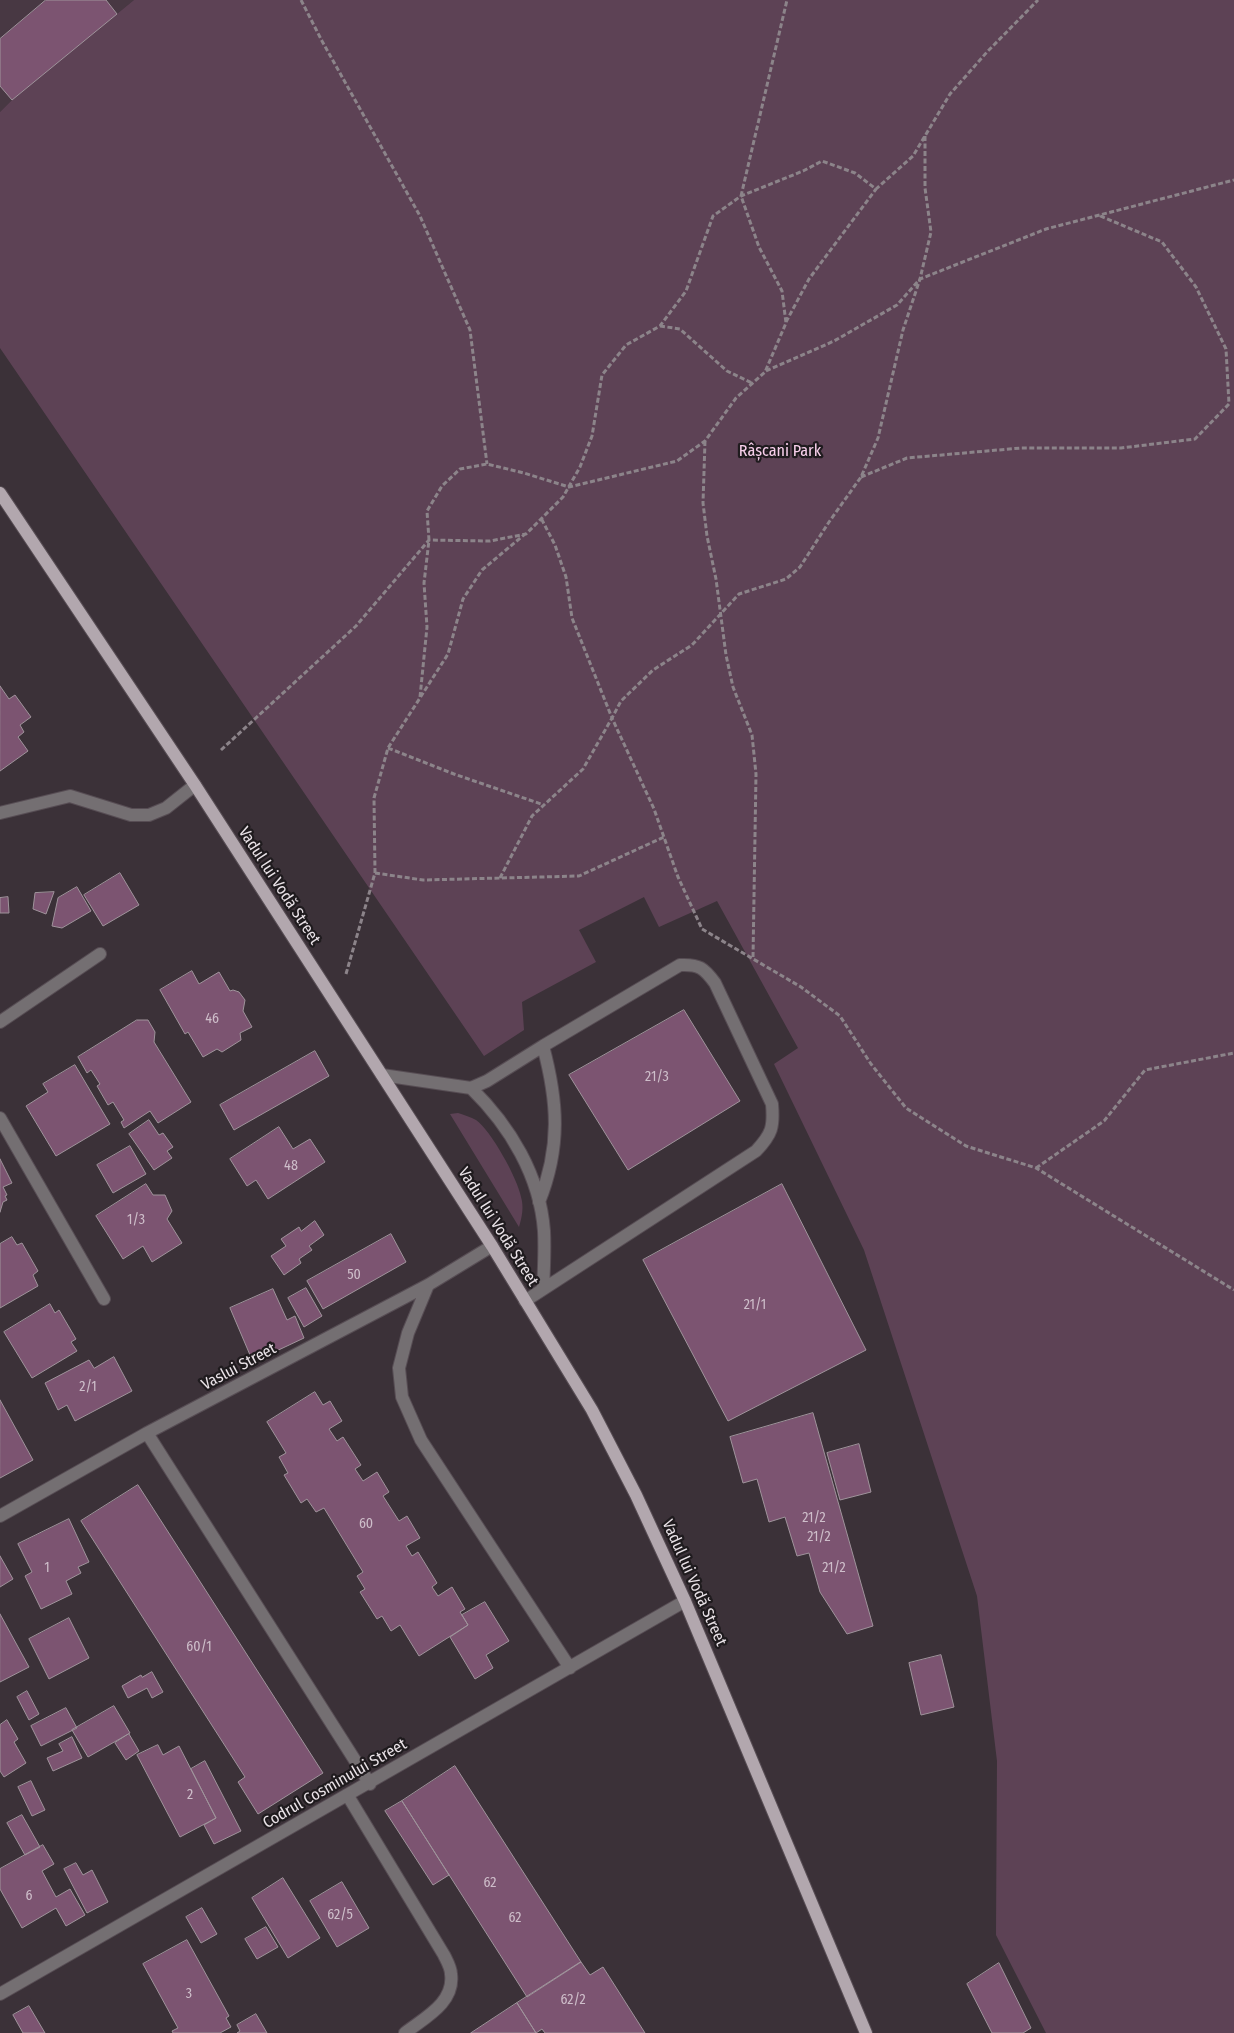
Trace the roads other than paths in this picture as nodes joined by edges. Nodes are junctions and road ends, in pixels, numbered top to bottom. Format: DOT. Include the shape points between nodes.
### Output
graph roads {
  1 [pos="0,493"];
  2 [pos="195,785"];
  3 [pos="0,813"];
  4 [pos="100,954"];
  5 [pos="0,1022"];
  6 [pos="543,1046"];
  7 [pos="382,1075"];
  8 [pos="471,1088"];
  9 [pos="0,1118"];
  10 [pos="540,1202"];
  11 [pos="492,1246"];
  12 [pos="428,1285"];
  13 [pos="543,1288"];
  14 [pos="104,1299"];
  15 [pos="525,1300"];
  16 [pos="148,1433"];
  17 [pos="0,1516"];
  18 [pos="685,1601"];
  19 [pos="570,1668"];
  20 [pos="370,1784"];
  21 [pos="348,1796"];
  22 [pos="0,1994"];
  23 [pos="404,2033"];
  24 [pos="866,2033"];
  1 -- 2 [label="main road, Vadul lui Vodă Street"];
  2 -- 3 [label="street" via="166,808 149,815 131,815 70,796"];
  2 -- 7 [label="main road, Vadul lui Vodă Street"];
  4 -- 5 [label="street"];
  6 -- 8 [label="street"];
  6 -- 10 [label="street" via="555,1101 555,1128 552,1166"];
  6 -- 13 [label="street" via="670,970 680,965 692,965 706,970 715,983 772,1104 774,1123 769,1138 756,1151"];
  7 -- 8 [label="street"];
  7 -- 11 [label="main road, Vadul lui Vodă Street"];
  8 -- 10 [label="street" via="496,1114 512,1138 529,1170"];
  9 -- 14 [label="street"];
  10 -- 13 [label="street" via="544,1230"];
  11 -- 12 [label="street, Vaslui Street"];
  11 -- 15 [label="main road, Vadul lui Vodă Street"];
  12 -- 16 [label="street, Vaslui Street"];
  12 -- 19 [label="street" via="408,1332 399,1368 402,1397 421,1440"];
  13 -- 15 [label="street"];
  15 -- 18 [label="main road, Vadul lui Vodă Street" via="592,1410"];
  16 -- 17 [label="street, Vaslui Street"];
  16 -- 20 [label="street"];
  18 -- 19 [label="street, Codrul Cosminului Street"];
  18 -- 24 [label="main road, Vadul lui Vodă Street"];
  19 -- 20 [label="street, Codrul Cosminului Street"];
  20 -- 21 [label="street, Codrul Cosminului Street"];
  21 -- 22 [label="street, Codrul Cosminului Street"];
  21 -- 23 [label="street" via="444,1955 451,1974 450,1990 443,2004"];
}
